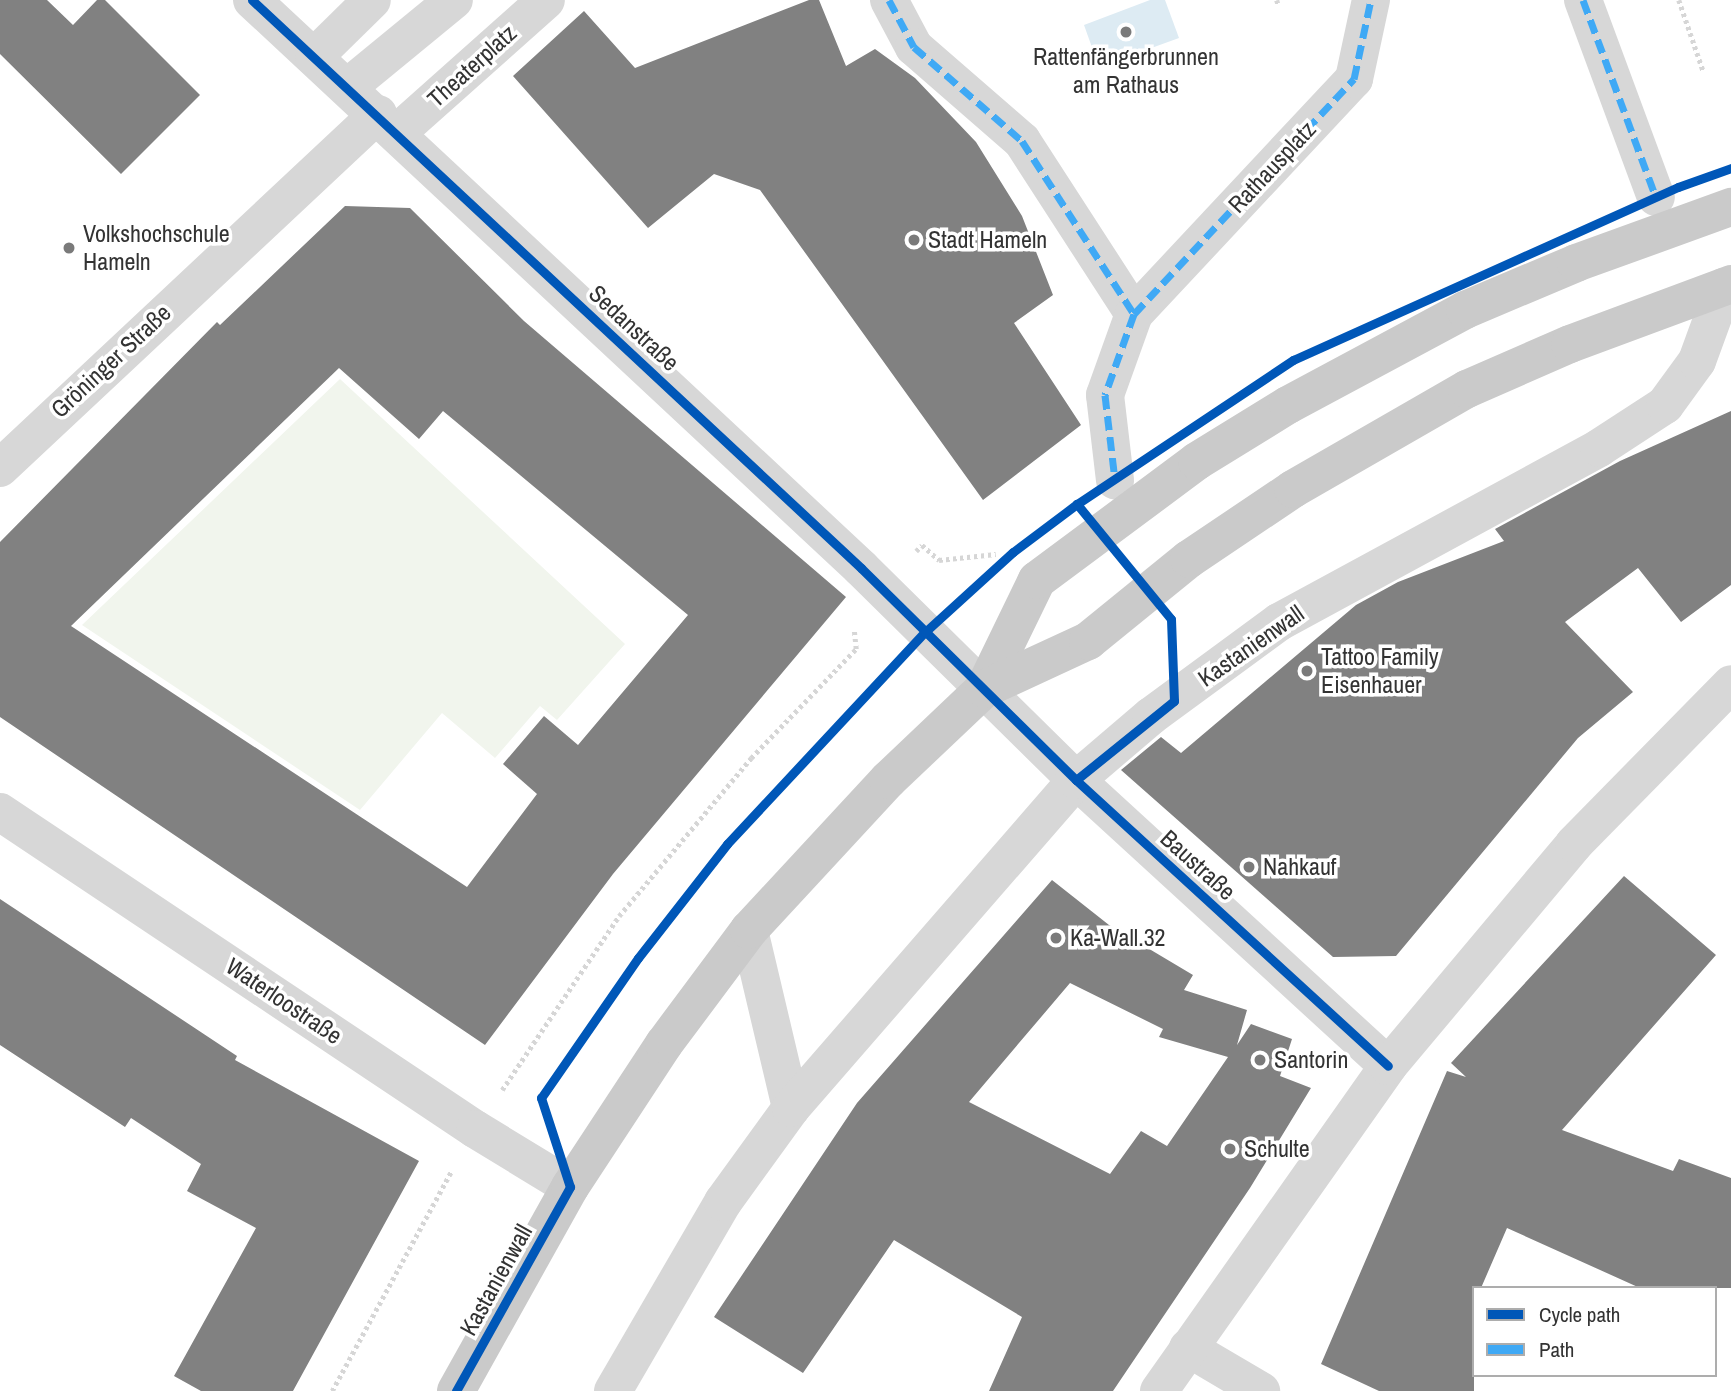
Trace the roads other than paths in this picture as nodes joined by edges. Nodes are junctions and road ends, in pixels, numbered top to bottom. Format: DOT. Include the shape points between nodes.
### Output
graph roads {
  1 [pos="253,0"];
  2 [pos="372,0"];
  3 [pos="454,0"];
  4 [pos="546,0"];
  5 [pos="889,0"];
  6 [pos="1371,0"];
  7 [pos="1583,0"];
  8 [pos="314,57"];
  9 [pos="348,87"];
  10 [pos="388,123"];
  11 [pos="1656,197"];
  12 [pos="1731,207"];
  13 [pos="1728,286"];
  14 [pos="1133,314"];
  15 [pos="0,468"];
  16 [pos="1115,480"];
  17 [pos="1731,684"];
  18 [pos="985,689"];
  19 [pos="1076,780"];
  20 [pos="0,812"];
  21 [pos="749,930"];
  22 [pos="1388,1066"];
  23 [pos="791,1108"];
  24 [pos="570,1187"];
  25 [pos="1188,1348"];
  26 [pos="456,1391"];
  27 [pos="613,1391"];
  28 [pos="1159,1391"];
  29 [pos="1261,1391"];
  1 -- 8 [label="street, Sedanstraße"];
  2 -- 8 [label="street"];
  3 -- 9 [label="street"];
  4 -- 10 [label="street, Theaterplatz"];
  5 -- 14 [label="street" via="914,47 1022,141"];
  6 -- 14 [label="street, Rathausplatz" via="1354,79"];
  7 -- 11 [label="street"];
  8 -- 9 [label="street, Sedanstraße"];
  9 -- 10 [label="street, Sedanstraße"];
  10 -- 15 [label="street, Gröninger Straße"];
  10 -- 18 [label="street, Sedanstraße"];
  12 -- 18 [label="main road, Kastanienwall" via="1576,263 1465,310 1288,405 1197,461 1037,580"];
  13 -- 18 [label="main road, Kastanienwall" via="1570,344 1467,389 1293,489 1189,559 1088,641"];
  13 -- 19 [label="street, Kastanienwall" via="1698,360 1665,405 1599,448 1279,622 1151,716"];
  14 -- 16 [label="street, Rathausplatz" via="1105,395"];
  17 -- 22 [label="street" via="1574,844"];
  18 -- 19 [label="street, Baustraße"];
  18 -- 21 [label="main road, Kastanienwall" via="888,780"];
  19 -- 22 [label="street, Baustraße"];
  19 -- 23 [label="street, Kastanienwall"];
  20 -- 24 [label="street, Waterloostraße" via="475,1129"];
  21 -- 23 [label="street"];
  21 -- 24 [label="main road, Kastanienwall" via="664,1044"];
  22 -- 25 [label="street"];
  23 -- 27 [label="street, Kastanienwall" via="723,1202"];
  24 -- 26 [label="main road, Kastanienwall"];
  25 -- 28 [label="street"];
  25 -- 29 [label="street"];
}
